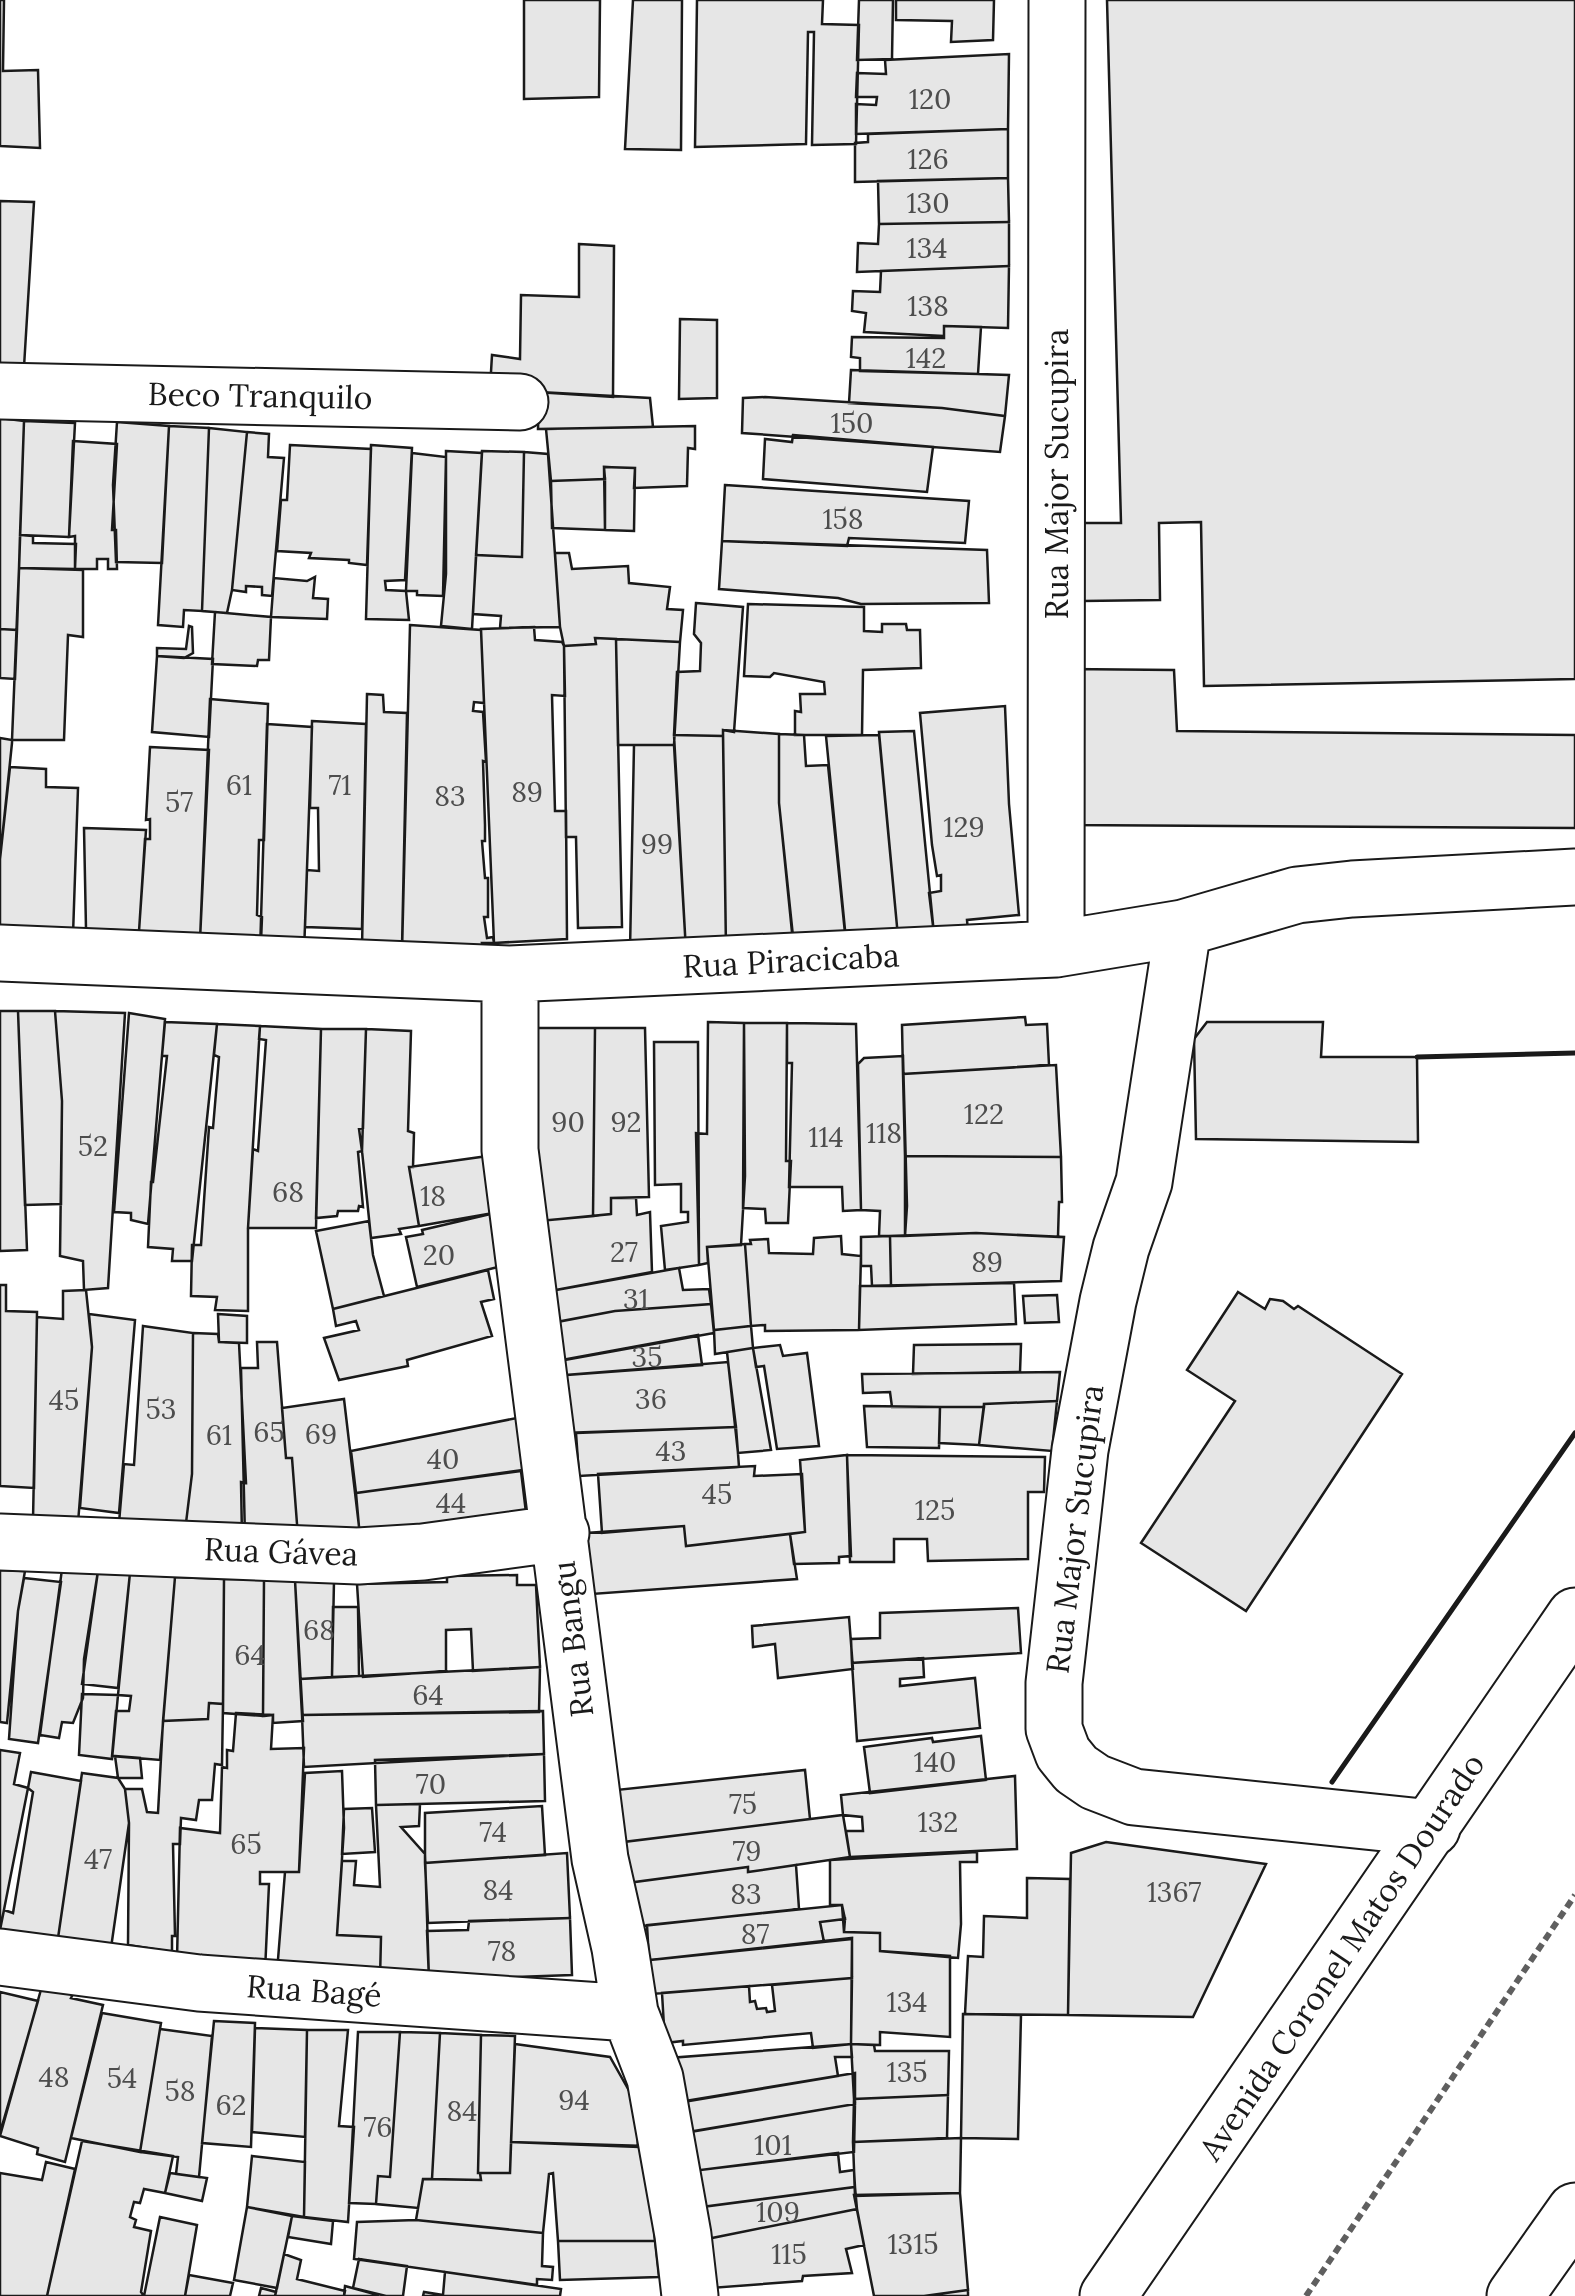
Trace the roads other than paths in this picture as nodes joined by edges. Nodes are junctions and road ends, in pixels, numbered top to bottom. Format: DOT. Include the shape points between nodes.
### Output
graph roads {
  1 [pos="1056,0"];
  2 [pos="0,391"];
  3 [pos="520,402"];
  4 [pos="1575,877"];
  5 [pos="1183,928"];
  6 [pos="1056,949"];
  7 [pos="0,952"];
  8 [pos="510,974"];
  9 [pos="561,1533"];
  10 [pos="0,1542"];
  11 [pos="1575,1616"];
  12 [pos="1432,1828"];
  13 [pos="0,1958"];
  14 [pos="630,2014"];
  15 [pos="1575,2211"];
  16 [pos="1160,2223"];
  17 [pos="690,2296"];
  18 [pos="1108,2296"];
  19 [pos="1147,2296"];
  20 [pos="1514,2296"];
  1 -- 6 [label="street, Rua Major Sucupira"];
  2 -- 3 [label="street, Beco Tranquilo"];
  4 -- 5 [label="street, Rua Piracicaba" via="1297,895"];
  5 -- 6 [label="street, Rua Piracicaba"];
  5 -- 12 [label="street, Rua Major Sucupira" via="1144,1182 1108,1301 1080,1450 1054,1729 1076,1769 1134,1796"];
  6 -- 8 [label="street, Rua Piracicaba"];
  7 -- 8 [label="street, Rua Piracicaba"];
  8 -- 9 [label="street, Rua Bangu" via="510,1150"];
  9 -- 10 [label="street, Rua Gávea" via="358,1556"];
  9 -- 14 [label="street, Rua Bangu" via="600,1859"];
  11 -- 12 [label="street, Avenida Coronel Matos Dourado"];
  12 -- 16 [label="street, Avenida Coronel Matos Dourado"];
  13 -- 14 [label="street, Rua Bagé" via="198,1983"];
  14 -- 17 [label="street, Rua Bangu" via="656,2078"];
  15 -- 20 [label="street"];
  16 -- 18 [label="street, Avenida Coronel Matos Dourado"];
  16 -- 19 [label="street"];
}
